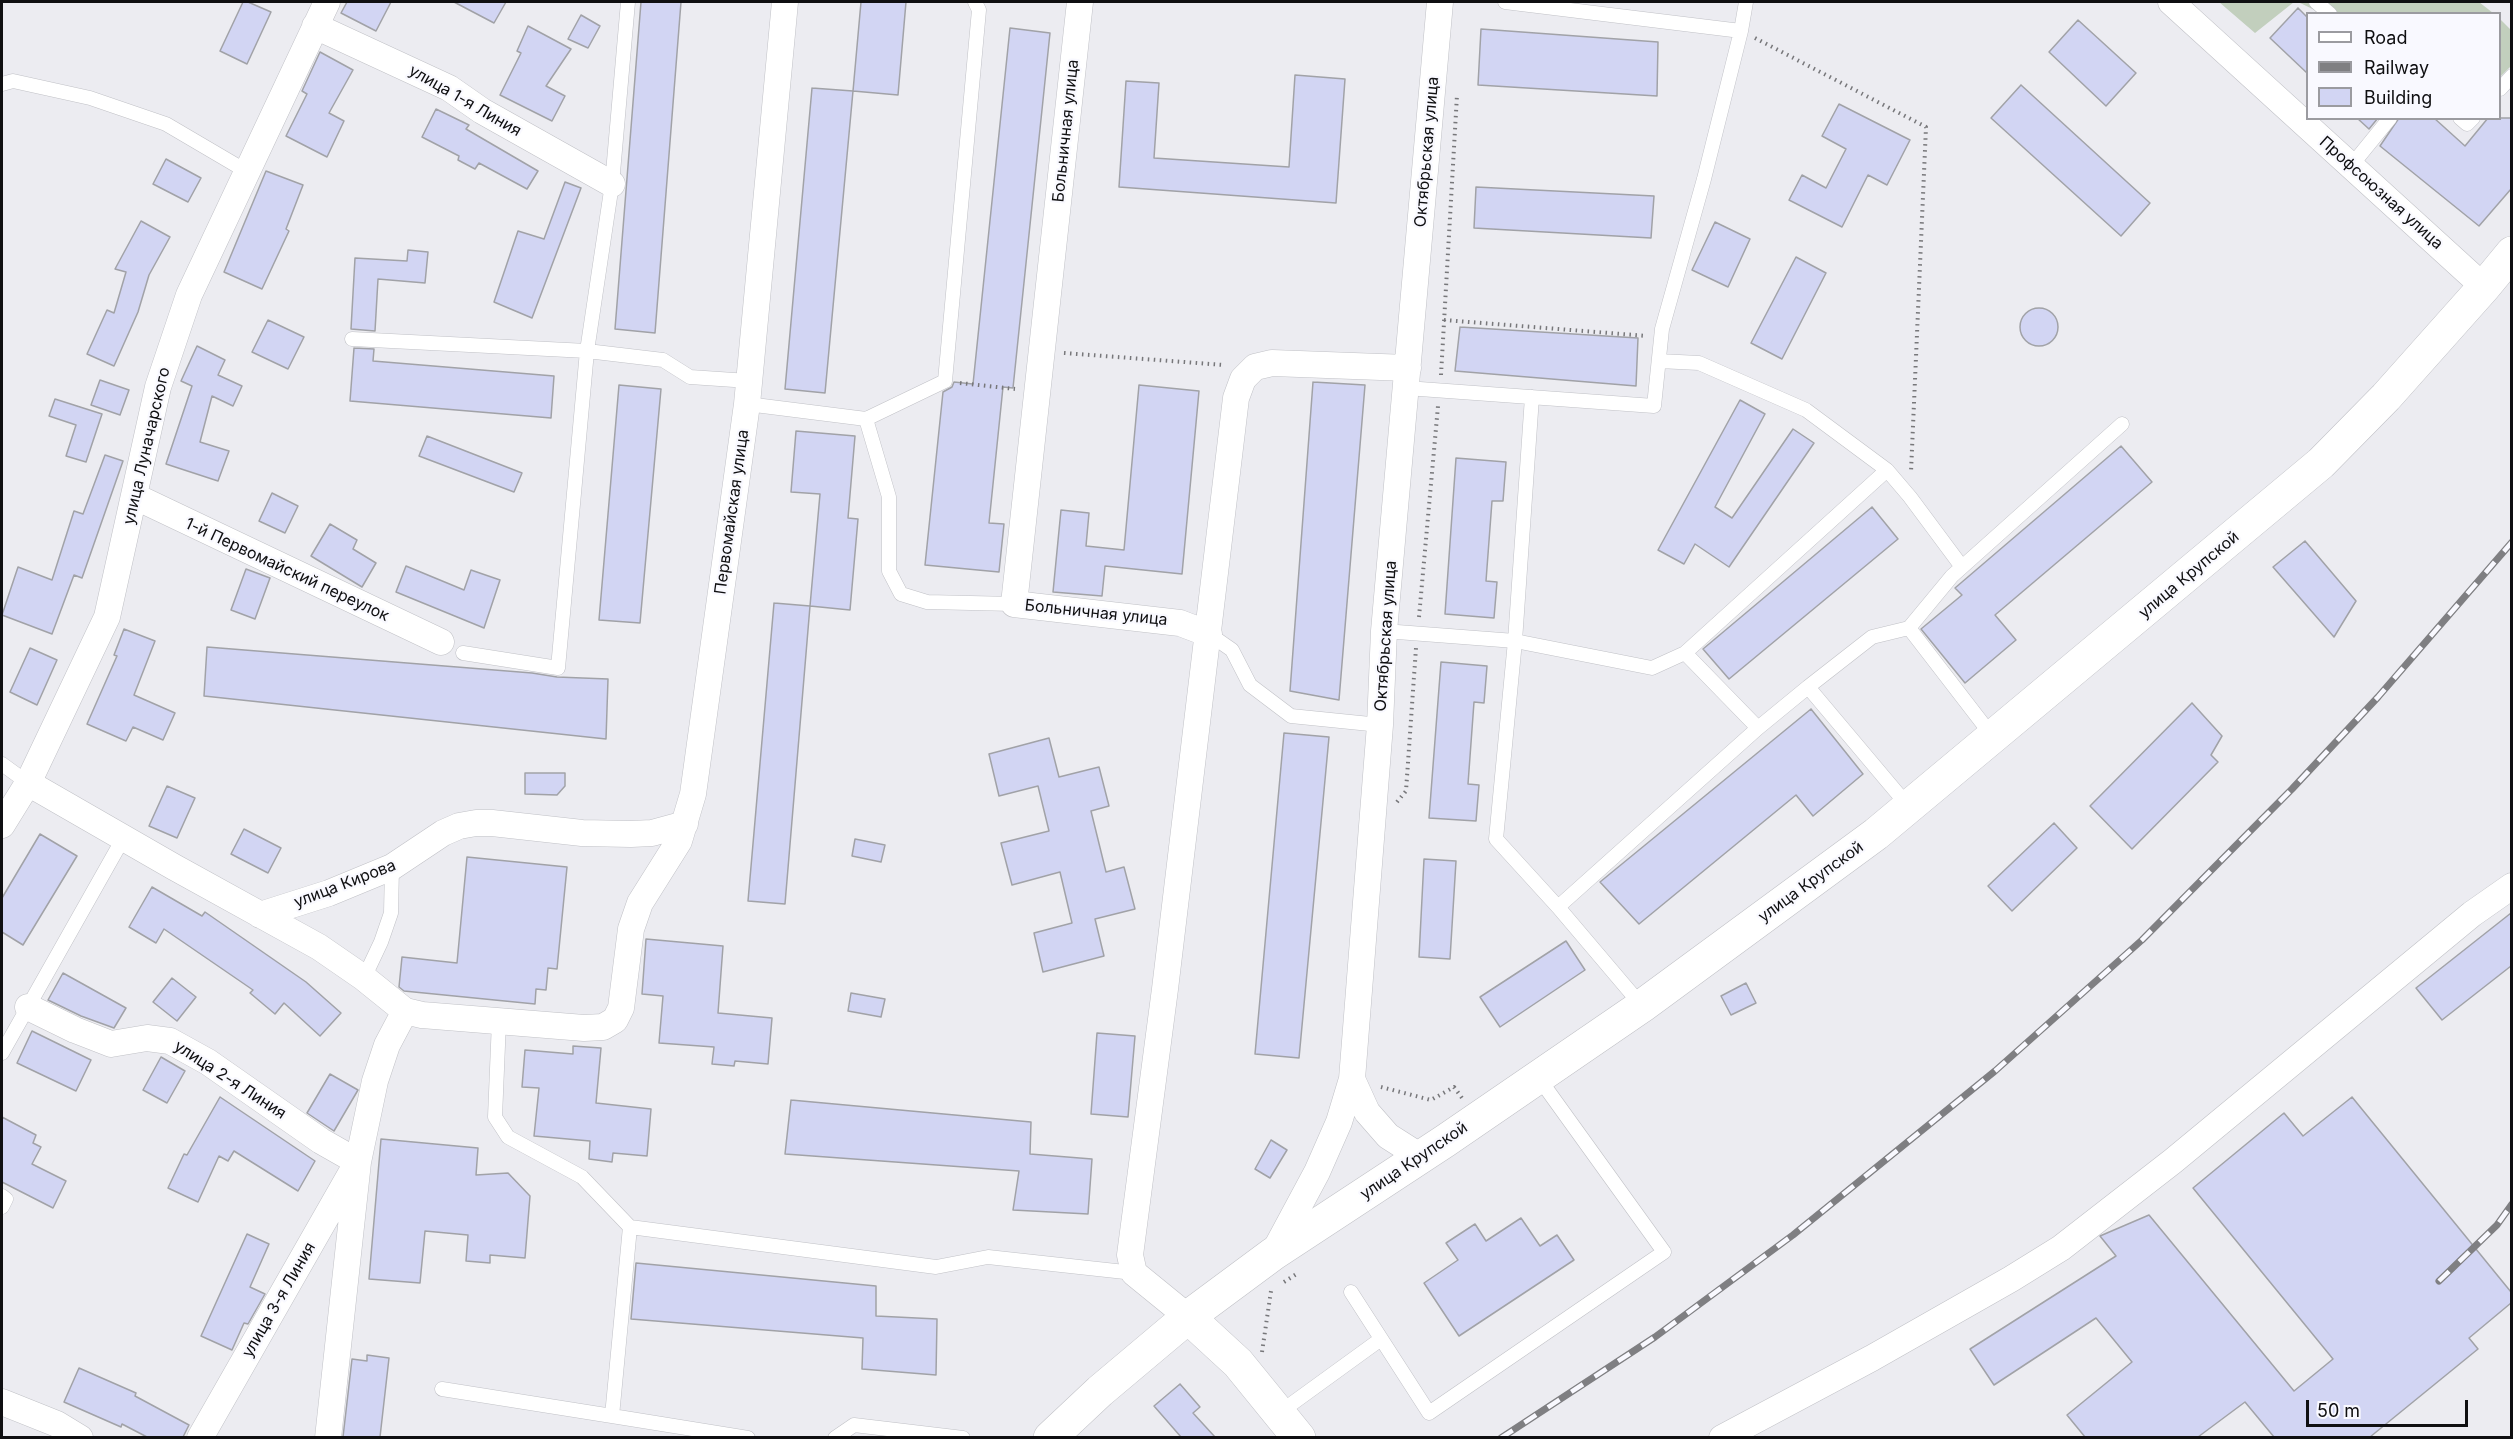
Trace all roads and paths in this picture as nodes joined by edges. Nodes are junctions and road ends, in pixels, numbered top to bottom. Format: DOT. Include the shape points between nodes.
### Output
graph roads {
  1 [pos="327,2"];
  2 [pos="628,2"];
  3 [pos="785,2"];
  4 [pos="975,2"];
  5 [pos="1080,2"];
  6 [pos="1440,2"];
  7 [pos="1505,2"];
  8 [pos="1746,2"];
  9 [pos="2171,2"];
  10 [pos="2316,2"];
  11 [pos="1559,5"];
  12 [pos="2328,12"];
  13 [pos="315,26"];
  14 [pos="1741,31"];
  15 [pos="2,84"];
  16 [pos="1458,84"];
  17 [pos="2388,120"];
  18 [pos="2351,166"];
  19 [pos="246,171"];
  20 [pos="612,184"];
  21 [pos="2511,253"];
  22 [pos="2484,287"];
  23 [pos="1444,320"];
  24 [pos="1660,337"];
  25 [pos="352,339"];
  26 [pos="587,351"];
  27 [pos="1042,351"];
  28 [pos="1659,362"];
  29 [pos="1255,367"];
  30 [pos="1407,378"];
  31 [pos="945,381"];
  32 [pos="1440,389"];
  33 [pos="748,392"];
  34 [pos="1038,392"];
  35 [pos="1532,397"];
  36 [pos="866,419"];
  37 [pos="2122,424"];
  38 [pos="1887,470"];
  39 [pos="134,496"];
  40 [pos="1910,497"];
  41 [pos="1962,567"];
  42 [pos="1014,604"];
  43 [pos="1909,628"];
  44 [pos="1384,631"];
  45 [pos="1417,633"];
  46 [pos="1209,634"];
  47 [pos="1515,641"];
  48 [pos="452,648"];
  49 [pos="1685,653"];
  50 [pos="1808,687"];
  51 [pos="1380,725"];
  52 [pos="1758,728"];
  53 [pos="1994,737"];
  54 [pos="2,764"];
  55 [pos="28,783"];
  56 [pos="1396,803"];
  57 [pos="1909,807"];
  58 [pos="685,824"];
  59 [pos="2,825"];
  60 [pos="124,837"];
  61 [pos="392,867"];
  62 [pos="2511,886"];
  63 [pos="1558,907"];
  64 [pos="260,915"];
  65 [pos="364,978"];
  66 [pos="1642,1006"];
  67 [pos="28,1007"];
  68 [pos="405,1011"];
  69 [pos="499,1021"];
  70 [pos="2,1053"];
  71 [pos="1538,1077"];
  72 [pos="1364,1080"];
  73 [pos="1476,1119"];
  74 [pos="1421,1157"];
  75 [pos="357,1162"];
  76 [pos="2,1196"];
  77 [pos="2,1207"];
  78 [pos="630,1227"];
  79 [pos="1286,1263"];
  80 [pos="1134,1272"];
  81 [pos="1351,1292"];
  82 [pos="1188,1317"];
  83 [pos="1380,1339"];
  84 [pos="1262,1359"];
  85 [pos="442,1389"];
  86 [pos="2,1402"];
  87 [pos="612,1416"];
  88 [pos="1289,1425"];
  89 [pos="81,1437"];
  90 [pos="200,1437"];
  91 [pos="328,1437"];
  92 [pos="748,1437"];
  93 [pos="835,1437"];
  94 [pos="963,1437"];
  95 [pos="1050,1437"];
  96 [pos="1722,1437"];
  1 -- 13 [label="street, улица Луначарского"];
  2 -- 20 [label="lane"];
  3 -- 33 [label="street, Первомайская улица"];
  4 -- 31 [label="lane" via="979,10"];
  5 -- 27 [label="street, Больничная улица"];
  6 -- 30 [label="street, Октябрьская улица"];
  7 -- 11 [label="lane"];
  8 -- 14 [label="lane"];
  9 -- 18 [label="street, Профсоюзная улица"];
  10 -- 12 [label="lane"];
  11 -- 14 [label="lane"];
  13 -- 19 [label="street, улица Луначарского"];
  13 -- 20 [label="street, улица 1-я Линия" via="449,88 482,111"];
  14 -- 24 [label="lane"];
  14 -- 40 [label="path" via="1926,127"];
  15 -- 19 [label="lane" via="13,81 90,98 166,124"];
  16 -- 23 [label="path"];
  17 -- 18 [label="lane"];
  18 -- 22 [label="street, Профсоюзная улица"];
  19 -- 39 [label="street, улица Луначарского" via="189,295 158,387"];
  20 -- 26 [label="lane"];
  21 -- 22 [label="street, улица Крупской"];
  22 -- 53 [label="street, улица Крупской" via="2386,398 2321,463"];
  23 -- 24 [label="path"];
  23 -- 32 [label="path"];
  24 -- 28 [label="lane"];
  25 -- 26 [label="lane"];
  26 -- 33 [label="lane" via="663,360 690,377"];
  26 -- 48 [label="lane" via="558,668"];
  27 -- 29 [label="path"];
  27 -- 34 [label="street, Больничная улица"];
  28 -- 35 [label="lane" via="1654,406"];
  28 -- 38 [label="lane" via="1699,363 1806,410"];
  29 -- 30 [label="street" via="1272,363"];
  29 -- 46 [label="street" via="1243,379 1236,398"];
  30 -- 32 [label="lane"];
  30 -- 44 [label="street, Октябрьская улица"];
  31 -- 34 [label="path"];
  31 -- 36 [label="lane"];
  32 -- 35 [label="lane"];
  32 -- 45 [label="path"];
  33 -- 36 [label="lane"];
  33 -- 58 [label="street, Первомайская улица" via="693,794"];
  34 -- 42 [label="street, Больничная улица"];
  35 -- 47 [label="lane"];
  36 -- 42 [label="lane" via="889,497 889,571 901,594 927,602"];
  37 -- 41 [label="lane"];
  38 -- 40 [label="lane"];
  38 -- 49 [label="lane"];
  39 -- 48 [label="street, 1-й Первомайский переулок"];
  39 -- 55 [label="street, улица Луначарского" via="107,617"];
  40 -- 41 [label="lane"];
  41 -- 43 [label="lane"];
  42 -- 46 [label="street, Больничная улица" via="1179,623"];
  43 -- 50 [label="lane" via="1872,637"];
  43 -- 53 [label="lane"];
  44 -- 45 [label="lane"];
  44 -- 51 [label="street, Октябрьская улица"];
  45 -- 47 [label="lane"];
  45 -- 56 [label="path" via="1406,791"];
  46 -- 51 [label="lane" via="1232,650 1250,685 1291,716"];
  46 -- 80 [label="street" via="1130,1255"];
  47 -- 49 [label="lane" via="1652,668"];
  47 -- 63 [label="lane" via="1496,839"];
  49 -- 52 [label="lane"];
  50 -- 52 [label="lane"];
  50 -- 57 [label="lane"];
  51 -- 72 [label="street, Октябрьская улица"];
  52 -- 63 [label="lane"];
  53 -- 57 [label="street, улица Крупской"];
  54 -- 55 [label="lane"];
  55 -- 59 [label="street, улица Луначарского"];
  55 -- 60 [label="street"];
  57 -- 66 [label="street, улица Крупской"];
  58 -- 61 [label="street, улица Кирова" via="630,834 476,823 443,833"];
  58 -- 69 [label="street, Первомайская улица" via="679,841 640,903 631,929 621,1008 615,1020 603,1027 584,1028"];
  60 -- 64 [label="street"];
  60 -- 67 [label="lane"];
  61 -- 64 [label="street, улица Кирова"];
  61 -- 65 [label="lane" via="390,914"];
  62 -- 96 [label="street" via="2061,1248 1872,1358"];
  63 -- 66 [label="lane"];
  64 -- 65 [label="street" via="319,947"];
  65 -- 68 [label="street"];
  66 -- 71 [label="street, улица Крупской"];
  67 -- 70 [label="lane"];
  67 -- 75 [label="street, улица 2-я Линия" via="111,1044 147,1038 170,1041 208,1062"];
  68 -- 69 [label="street"];
  68 -- 75 [label="street, улица 3-я Линия" via="387,1045 375,1081"];
  69 -- 78 [label="lane" via="495,1117 508,1137 582,1177"];
  71 -- 73 [label="street, улица Крупской"];
  71 -- 83 [label="lane" via="1664,1252 1429,1413"];
  72 -- 73 [label="path" via="1431,1100 1454,1087"];
  72 -- 74 [label="street" via="1367,1112 1388,1136"];
  72 -- 79 [label="street, Октябрьская улица" via="1339,1122 1317,1172"];
  73 -- 74 [label="street, улица Крупской"];
  74 -- 79 [label="street, улица Крупской"];
  75 -- 90 [label="street, улица 3-я Линия"];
  75 -- 91 [label="street, улица 3-я Линия"];
  76 -- 77 [label="lane" via="6,1199"];
  78 -- 80 [label="lane" via="936,1267 988,1257"];
  78 -- 87 [label="lane"];
  79 -- 82 [label="street, улица Крупской"];
  79 -- 84 [label="path" via="1270,1292"];
  80 -- 82 [label="street"];
  81 -- 83 [label="lane"];
  82 -- 88 [label="street" via="1238,1363"];
  82 -- 95 [label="street, улица Крупской"];
  83 -- 88 [label="lane"];
  85 -- 87 [label="lane"];
  86 -- 89 [label="street"];
  87 -- 92 [label="lane"];
  93 -- 94 [label="lane" via="854,1425"];
}
